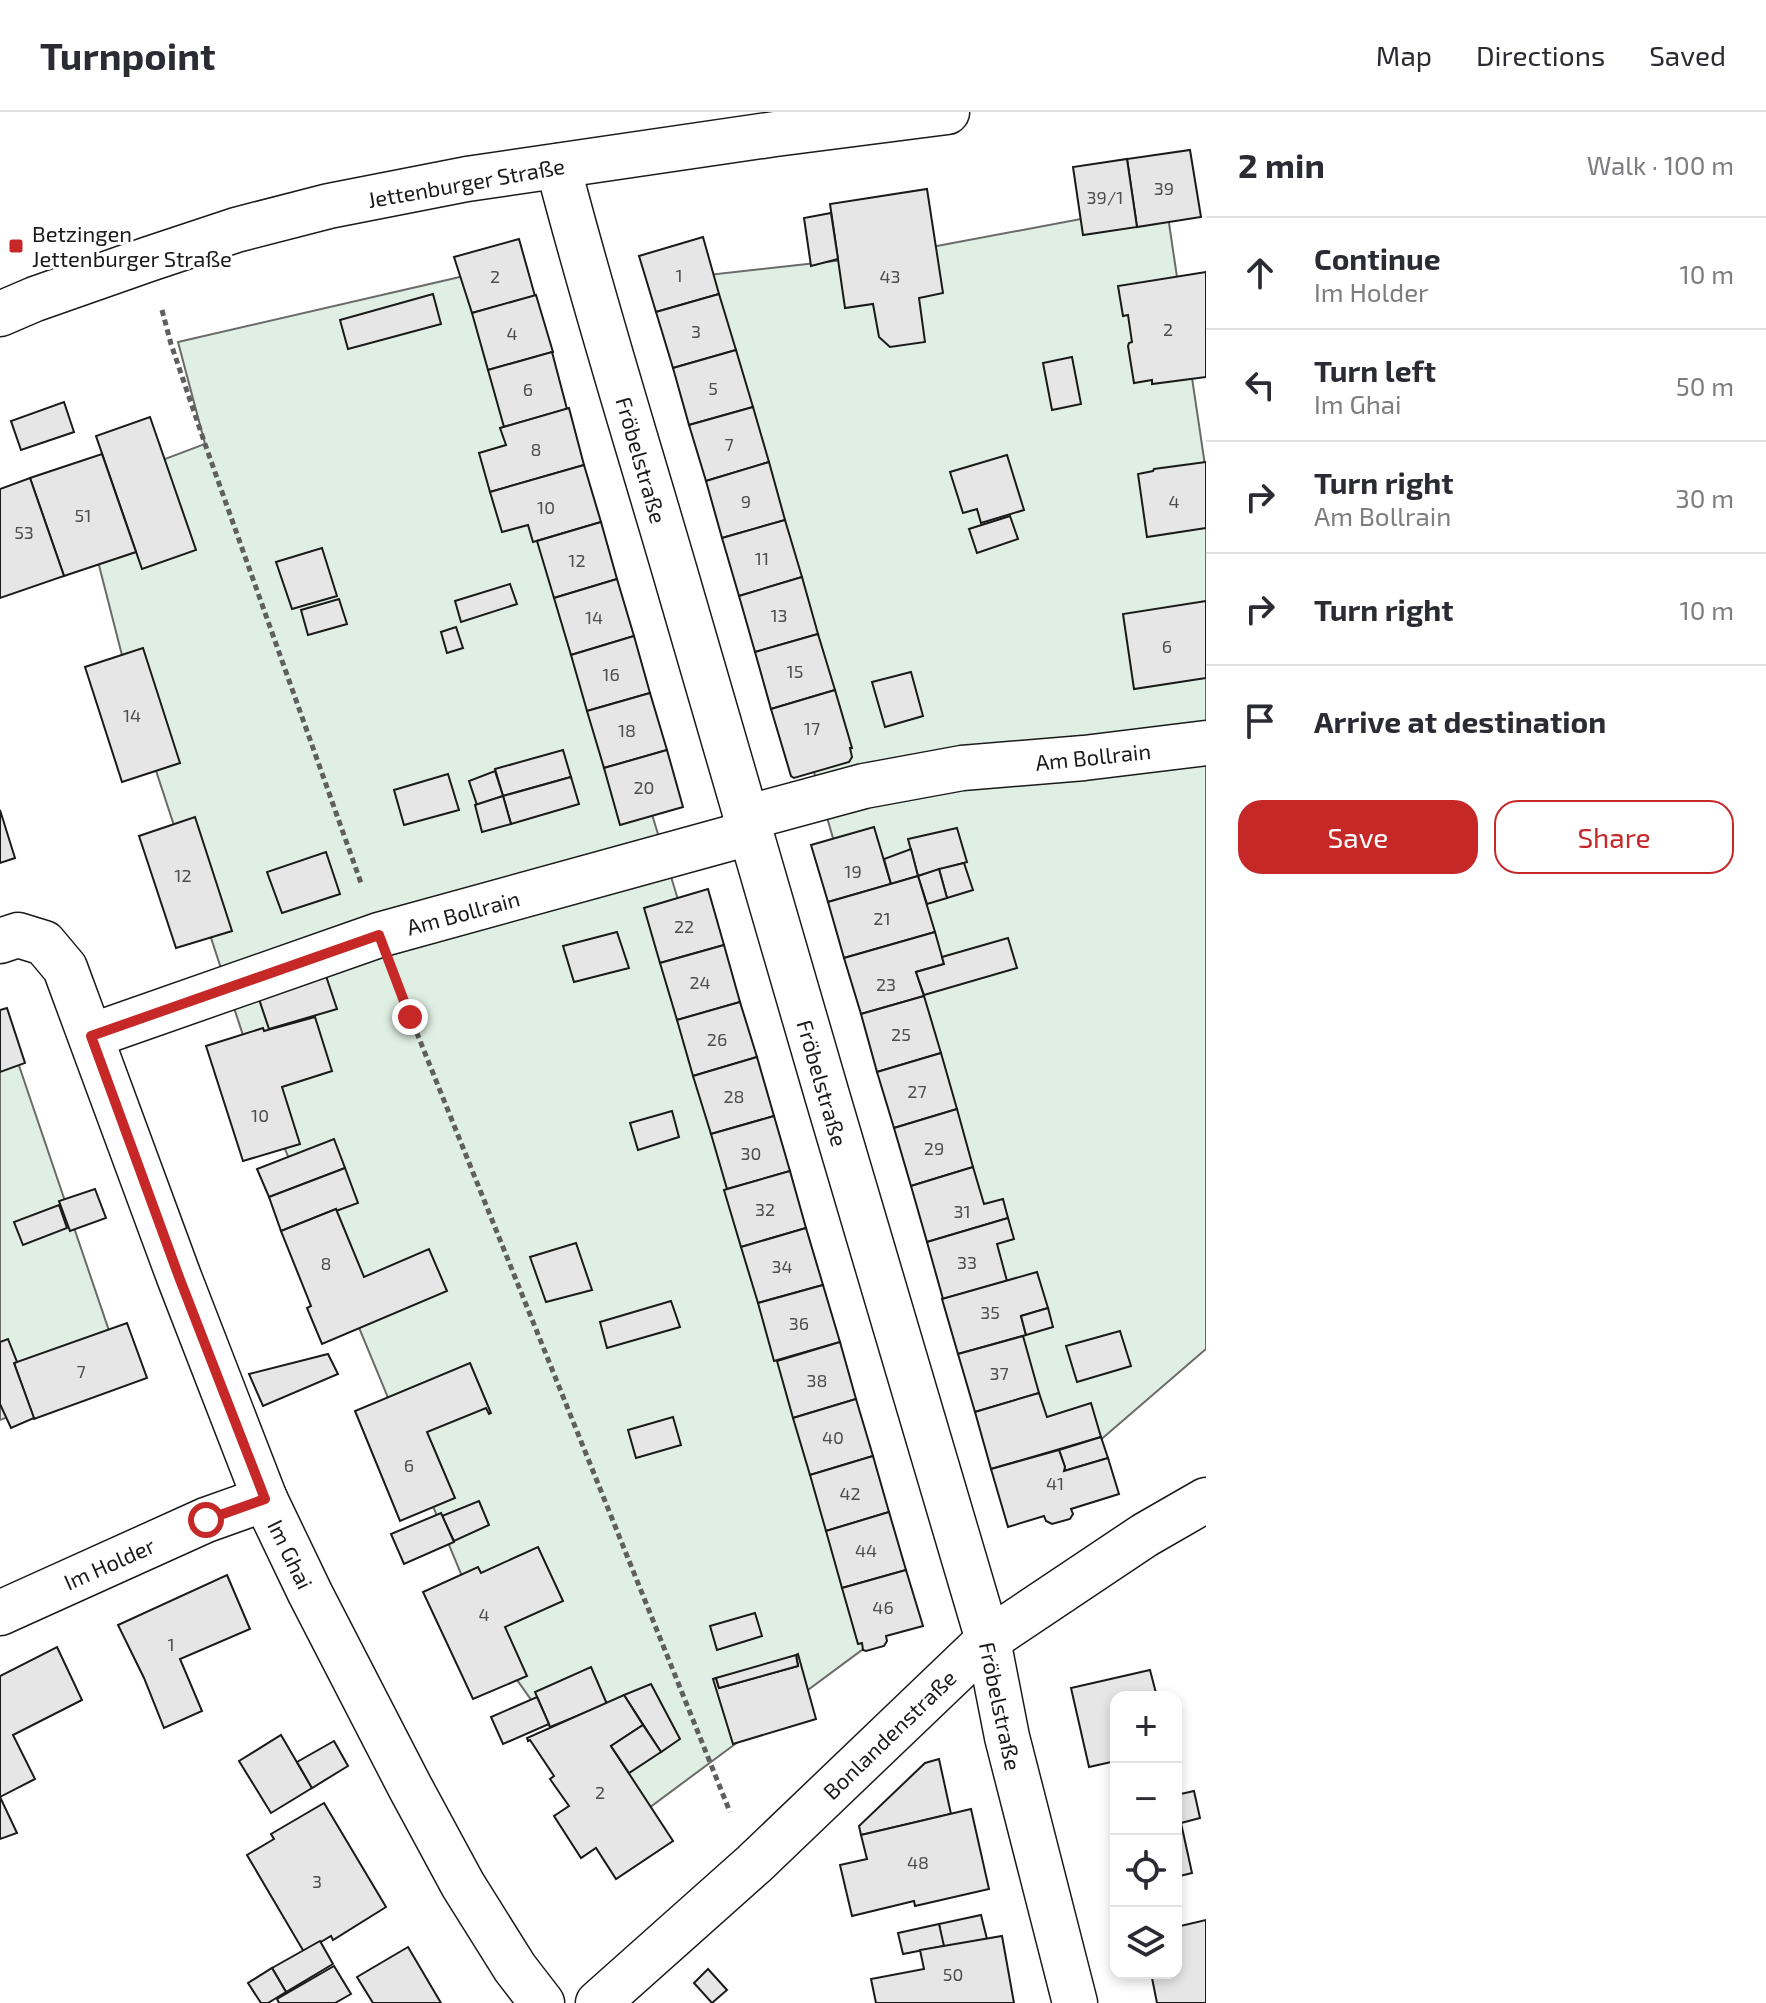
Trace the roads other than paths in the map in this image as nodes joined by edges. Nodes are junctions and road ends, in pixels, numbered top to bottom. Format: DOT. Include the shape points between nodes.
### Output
graph roads {
  1 [pos="947,112"];
  2 [pos="558,166"];
  3 [pos="0,314"];
  4 [pos="1206,743"];
  5 [pos="747,826"];
  6 [pos="0,941"];
  7 [pos="91,1036"];
  8 [pos="265,1499"];
  9 [pos="1206,1500"];
  10 [pos="0,1613"];
  11 [pos="988,1640"];
  12 [pos="542,2003"];
  13 [pos="598,2003"];
  14 [pos="1075,2003"];
  1 -- 2 [label="street, Jettenburger Straße"];
  2 -- 3 [label="street, Jettenburger Straße" via="329,206 236,230"];
  2 -- 5 [label="street, Fröbelstraße"];
  4 -- 5 [label="street, Am Bollrain" via="962,768 864,786"];
  5 -- 7 [label="street, Am Bollrain" via="379,935"];
  5 -- 11 [label="street, Fröbelstraße"];
  6 -- 7 [label="street, Im Ghai" via="18,935 44,943 65,968"];
  7 -- 8 [label="street, Im Ghai"];
  8 -- 10 [label="street, Im Holder" via="206,1520"];
  8 -- 12 [label="street, Im Ghai" via="463,1885"];
  9 -- 11 [label="street, Bonlandenstraße"];
  11 -- 13 [label="street, Bonlandenstraße" via="754,1864"];
  11 -- 14 [label="street, Fröbelstraße" via="1007,1737"];
}
